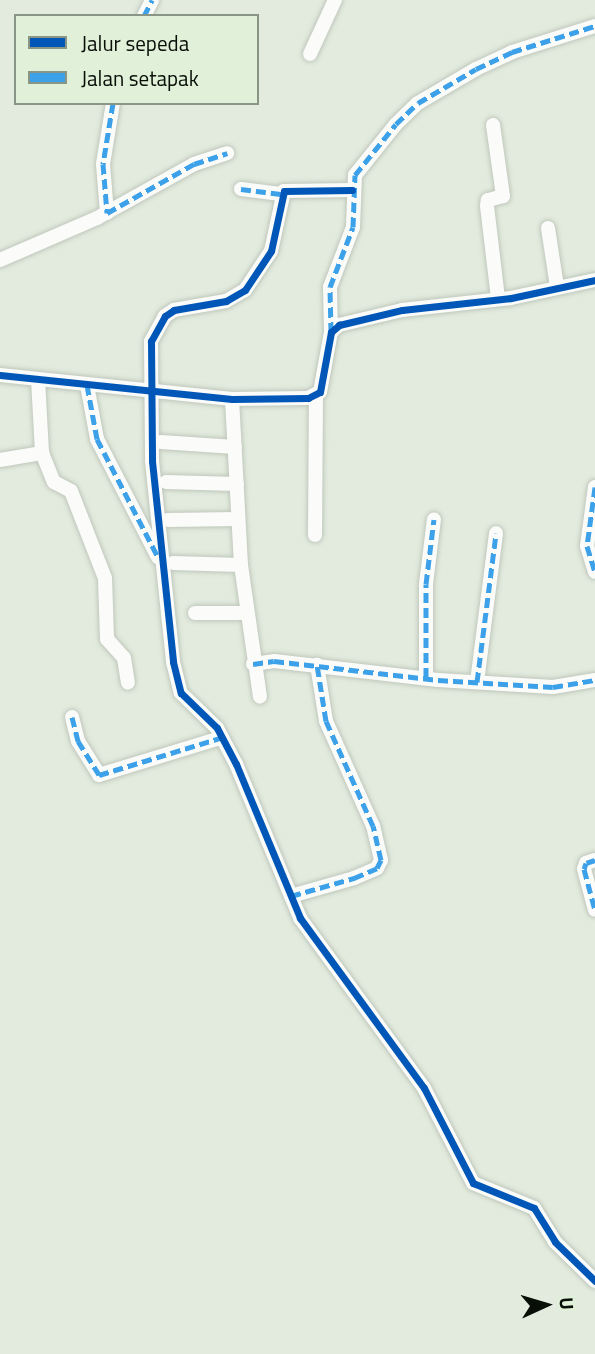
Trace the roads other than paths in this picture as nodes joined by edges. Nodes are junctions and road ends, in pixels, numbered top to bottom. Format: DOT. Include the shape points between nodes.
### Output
graph roads {
  1 [pos="335,0"];
  2 [pos="595,26"];
  3 [pos="310,54"];
  4 [pos="113,105"];
  5 [pos="493,125"];
  6 [pos="227,153"];
  7 [pos="241,189"];
  8 [pos="352,190"];
  9 [pos="281,194"];
  10 [pos="107,213"];
  11 [pos="548,228"];
  12 [pos="0,260"];
  13 [pos="595,280"];
  14 [pos="557,287"];
  15 [pos="498,298"];
  16 [pos="331,332"];
  17 [pos="0,375"];
  18 [pos="38,379"];
  19 [pos="87,386"];
  20 [pos="151,391"];
  21 [pos="316,396"];
  22 [pos="232,399"];
  23 [pos="161,442"];
  24 [pos="235,447"];
  25 [pos="43,453"];
  26 [pos="0,460"];
  27 [pos="166,482"];
  28 [pos="237,484"];
  29 [pos="594,494"];
  30 [pos="238,519"];
  31 [pos="434,519"];
  32 [pos="168,520"];
  33 [pos="495,533"];
  34 [pos="316,535"];
  35 [pos="168,564"];
  36 [pos="241,565"];
  37 [pos="595,572"];
  38 [pos="247,612"];
  39 [pos="195,613"];
  40 [pos="253,664"];
  41 [pos="317,665"];
  42 [pos="426,677"];
  43 [pos="595,679"];
  44 [pos="477,682"];
  45 [pos="128,683"];
  46 [pos="260,697"];
  47 [pos="72,717"];
  48 [pos="220,738"];
  49 [pos="595,860"];
  50 [pos="291,896"];
  51 [pos="595,910"];
  52 [pos="595,1281"];
  1 -- 3 [label="street"];
  2 -- 8 [label="street" via="512,52 418,103 359,168"];
  4 -- 10 [label="street" via="103,164"];
  5 -- 15 [label="street" via="503,196 488,200 487,206"];
  6 -- 10 [label="street" via="194,164"];
  7 -- 9 [label="street"];
  8 -- 9 [label="street"];
  8 -- 16 [label="street" via="353,227 330,287"];
  9 -- 20 [label="street" via="271,251 245,290 226,301 174,310 165,316 148,351"];
  10 -- 12 [label="street"];
  11 -- 14 [label="street"];
  13 -- 14 [label="street"];
  14 -- 15 [label="street"];
  15 -- 16 [label="street" via="402,310 339,324"];
  16 -- 21 [label="street"];
  17 -- 18 [label="street"];
  18 -- 19 [label="street"];
  18 -- 25 [label="street"];
  19 -- 20 [label="street"];
  19 -- 35 [label="street" via="97,439"];
  20 -- 22 [label="street"];
  20 -- 35 [label="street"];
  21 -- 22 [label="street"];
  21 -- 34 [label="street"];
  22 -- 24 [label="street"];
  23 -- 24 [label="street"];
  24 -- 28 [label="street"];
  25 -- 26 [label="street"];
  25 -- 45 [label="street" via="54,482 71,491 105,578 107,639 124,658"];
  27 -- 28 [label="street"];
  28 -- 30 [label="street"];
  29 -- 37 [label="street" via="587,546"];
  30 -- 32 [label="street"];
  30 -- 36 [label="street"];
  31 -- 42 [label="street" via="426,584"];
  33 -- 44 [label="street"];
  35 -- 36 [label="street"];
  35 -- 48 [label="street" via="173,662 181,693 217,728"];
  36 -- 38 [label="street"];
  38 -- 39 [label="street"];
  38 -- 40 [label="street"];
  40 -- 41 [label="street"];
  40 -- 46 [label="street"];
  41 -- 42 [label="street"];
  41 -- 50 [label="street" via="326,721 373,826 381,860 377,868 354,878"];
  42 -- 44 [label="street"];
  43 -- 44 [label="street" via="553,687"];
  47 -- 48 [label="street" via="78,741 99,775"];
  48 -- 50 [label="street" via="236,764"];
  49 -- 51 [label="street" via="586,863 584,870"];
  50 -- 52 [label="street" via="300,918 424,1088 473,1183 534,1208 555,1242"];
}
